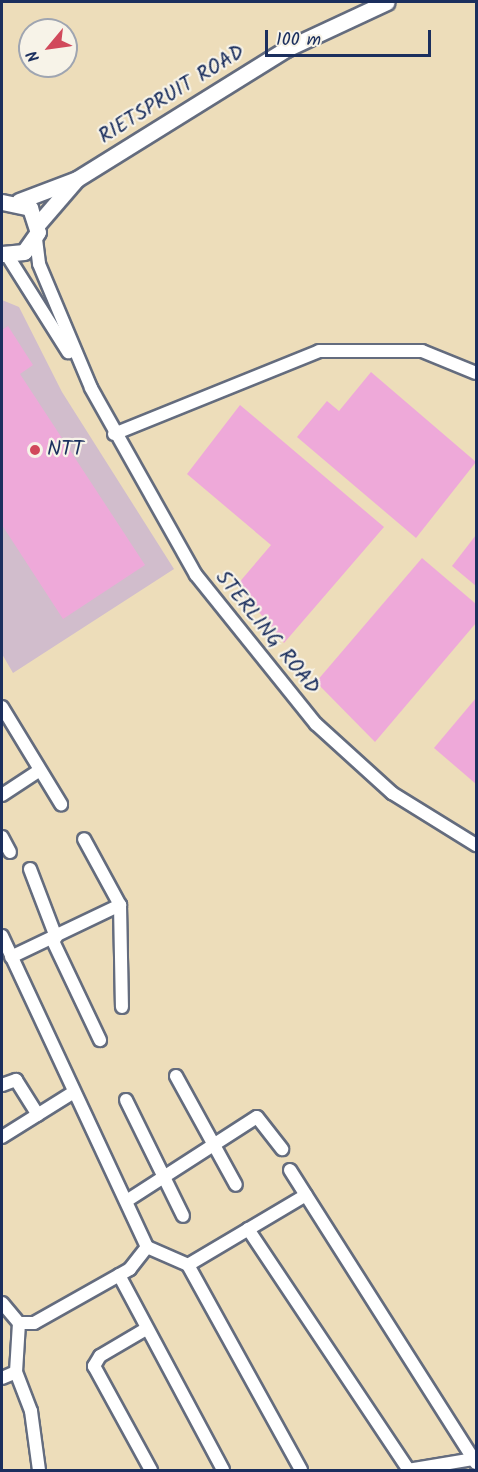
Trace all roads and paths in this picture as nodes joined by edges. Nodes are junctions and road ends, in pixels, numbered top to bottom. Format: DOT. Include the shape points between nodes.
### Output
graph roads {
  1 [pos="387,2"];
  2 [pos="77,179"];
  3 [pos="8,199"];
  4 [pos="37,231"];
  5 [pos="4,255"];
  6 [pos="477,373"];
  7 [pos="91,388"];
  8 [pos="114,434"];
  9 [pos="2,706"];
  10 [pos="40,770"];
  11 [pos="2,795"];
  12 [pos="61,804"];
  13 [pos="2,837"];
  14 [pos="84,839"];
  15 [pos="477,846"];
  16 [pos="10,852"];
  17 [pos="30,869"];
  18 [pos="120,905"];
  19 [pos="2,936"];
  20 [pos="54,938"];
  21 [pos="11,957"];
  22 [pos="122,1007"];
  23 [pos="100,1040"];
  24 [pos="176,1076"];
  25 [pos="2,1085"];
  26 [pos="74,1092"];
  27 [pos="126,1100"];
  28 [pos="38,1115"];
  29 [pos="2,1137"];
  30 [pos="213,1144"];
  31 [pos="282,1149"];
  32 [pos="290,1170"];
  33 [pos="163,1179"];
  34 [pos="236,1185"];
  35 [pos="306,1195"];
  36 [pos="128,1200"];
  37 [pos="183,1216"];
  38 [pos="248,1229"];
  39 [pos="147,1247"];
  40 [pos="188,1265"];
  41 [pos="119,1275"];
  42 [pos="2,1303"];
  43 [pos="19,1323"];
  44 [pos="146,1329"];
  45 [pos="16,1372"];
  46 [pos="2,1378"];
  47 [pos="475,1461"];
  48 [pos="39,1470"];
  49 [pos="151,1470"];
  50 [pos="223,1470"];
  51 [pos="301,1470"];
  52 [pos="409,1470"];
  1 -- 2 [label="street, RIETSPRUIT ROAD" via="286,49"];
  2 -- 3 [label="street, RIETSPRUIT ROAD"];
  2 -- 4 [label="street, RIETSPRUIT ROAD"];
  3 -- 4 [label="street"];
  4 -- 5 [label="street, RIETSPRUIT ROAD" via="24,252"];
  4 -- 7 [label="street, STERLING ROAD" via="39,264"];
  5 -- 7 [label="street, STERLING ROAD"];
  6 -- 8 [label="street" via="422,351 319,351"];
  7 -- 8 [label="street, STERLING ROAD"];
  8 -- 15 [label="street, STERLING ROAD" via="196,575 277,681 392,793"];
  9 -- 10 [label="street"];
  10 -- 11 [label="street"];
  10 -- 12 [label="street"];
  13 -- 16 [label="street"];
  14 -- 18 [label="street"];
  17 -- 20 [label="street"];
  18 -- 20 [label="street"];
  18 -- 22 [label="street"];
  19 -- 21 [label="street"];
  20 -- 21 [label="street"];
  20 -- 23 [label="street"];
  21 -- 26 [label="street"];
  24 -- 30 [label="street"];
  25 -- 28 [label="street" via="16,1080"];
  26 -- 28 [label="street"];
  26 -- 36 [label="street"];
  27 -- 33 [label="street"];
  28 -- 29 [label="street"];
  30 -- 31 [label="street" via="259,1117"];
  30 -- 33 [label="street"];
  30 -- 34 [label="street"];
  32 -- 35 [label="street"];
  33 -- 36 [label="street"];
  33 -- 37 [label="street"];
  35 -- 38 [label="street"];
  35 -- 47 [label="street"];
  36 -- 39 [label="street"];
  38 -- 40 [label="street"];
  38 -- 52 [label="street"];
  39 -- 40 [label="street"];
  39 -- 41 [label="street" via="139,1262"];
  40 -- 51 [label="street"];
  41 -- 43 [label="street" via="43,1319"];
  41 -- 44 [label="street"];
  42 -- 43 [label="street"];
  43 -- 45 [label="street"];
  44 -- 49 [label="street" via="100,1356 94,1366"];
  44 -- 50 [label="street"];
  45 -- 46 [label="street"];
  45 -- 48 [label="street" via="31,1411"];
  47 -- 52 [label="street"];
}
